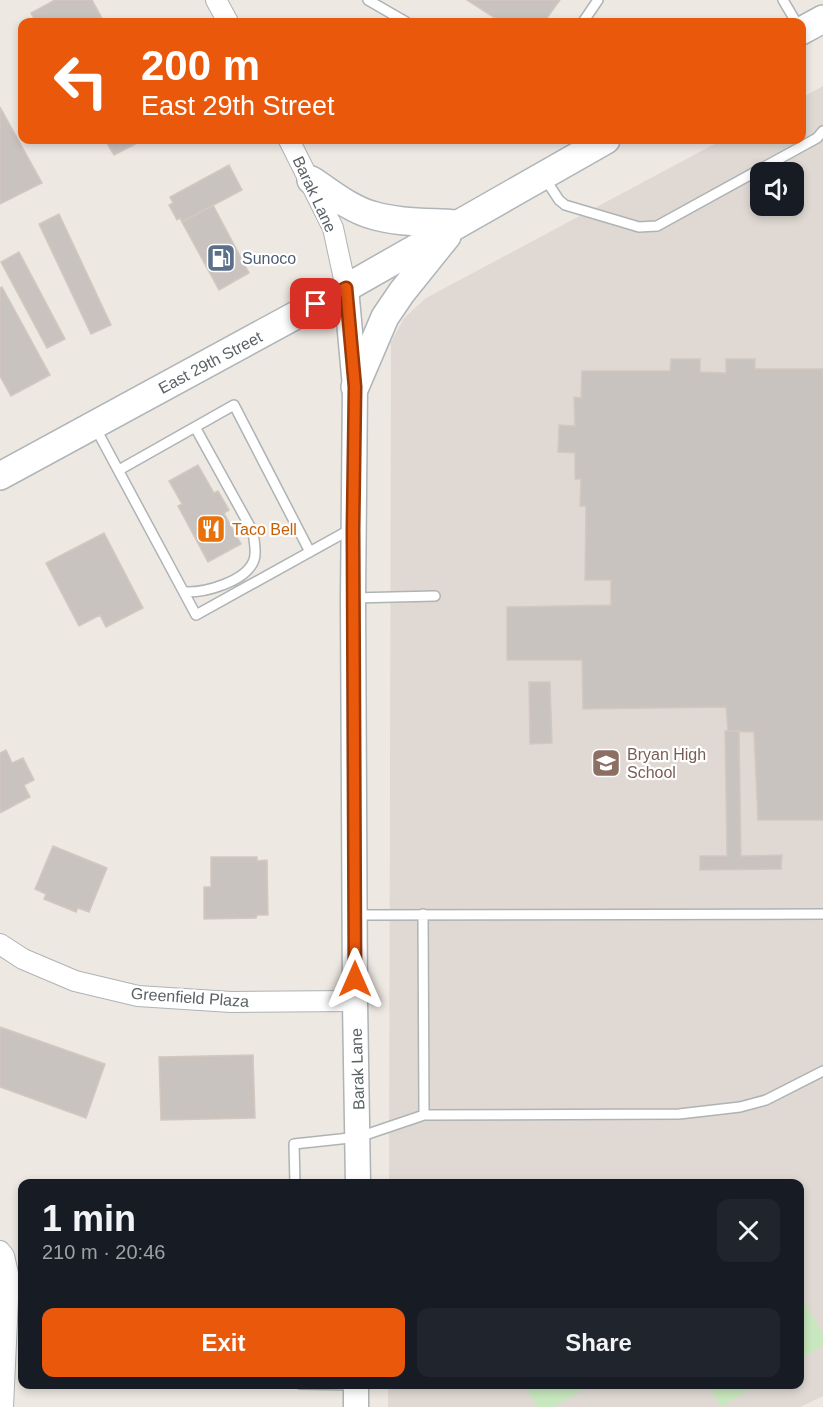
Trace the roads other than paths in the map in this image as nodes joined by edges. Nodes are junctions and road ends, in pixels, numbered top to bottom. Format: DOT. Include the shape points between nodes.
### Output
graph roads {
  1 [pos="368,0"];
  2 [pos="598,0"];
  3 [pos="783,0"];
  4 [pos="218,1"];
  5 [pos="226,18"];
  6 [pos="399,18"];
  7 [pos="586,18"];
  8 [pos="794,18"];
  9 [pos="823,19"];
  10 [pos="806,28"];
  11 [pos="823,131"];
  12 [pos="291,144"];
  13 [pos="599,144"];
  14 [pos="542,175"];
  15 [pos="311,180"];
  16 [pos="456,224"];
  17 [pos="346,288"];
  18 [pos="355,387"];
  19 [pos="94,424"];
  20 [pos="195,427"];
  21 [pos="119,470"];
  22 [pos="0,476"];
  23 [pos="353,529"];
  24 [pos="310,552"];
  25 [pos="184,592"];
  26 [pos="435,596"];
  27 [pos="353,598"];
  28 [pos="423,914"];
  29 [pos="823,914"];
  30 [pos="355,915"];
  31 [pos="0,944"];
  32 [pos="355,1001"];
  33 [pos="823,1071"];
  34 [pos="423,1115"];
  35 [pos="359,1137"];
  36 [pos="295,1179"];
  37 [pos="358,1179"];
  38 [pos="0,1251"];
  39 [pos="335,1389"];
  40 [pos="356,1392"];
  41 [pos="3,1407"];
  1 -- 6 [label="lane"];
  2 -- 7 [label="lane"];
  3 -- 8 [label="lane"];
  4 -- 5 [label="street"];
  9 -- 10 [label="main road"];
  11 -- 14 [label="lane" via="817,138 657,226 639,227 565,205"];
  12 -- 15 [label="street, Barak Lane"];
  13 -- 14 [label="main road, East 29th Street"];
  14 -- 16 [label="main road, East 29th Street"];
  15 -- 16 [label="main road" via="371,215"];
  15 -- 17 [label="street, Barak Lane" via="333,228"];
  16 -- 17 [label="main road, East 29th Street"];
  16 -- 18 [label="main road" via="385,317"];
  17 -- 18 [label="street, Barak Lane"];
  17 -- 19 [label="main road, East 29th Street"];
  18 -- 23 [label="street, Barak Lane"];
  19 -- 21 [label="lane"];
  19 -- 22 [label="main road, East 29th Street"];
  20 -- 21 [label="lane"];
  20 -- 24 [label="lane" via="234,405"];
  20 -- 25 [label="lane" via="253,532 255,551 253,562 223,586"];
  21 -- 25 [label="lane"];
  23 -- 24 [label="lane"];
  23 -- 27 [label="street, Barak Lane"];
  24 -- 25 [label="lane" via="196,615"];
  26 -- 27 [label="lane"];
  27 -- 30 [label="street, Barak Lane"];
  28 -- 29 [label="lane"];
  28 -- 30 [label="lane"];
  28 -- 34 [label="lane"];
  30 -- 32 [label="street, Barak Lane"];
  31 -- 32 [label="street, Greenfield Plaza" via="75,981 138,996 231,1002"];
  32 -- 35 [label="street, Barak Lane"];
  33 -- 34 [label="lane" via="766,1100 690,1113"];
  34 -- 35 [label="lane"];
  35 -- 36 [label="lane" via="294,1144"];
  35 -- 37 [label="street, Barak Lane"];
  38 -- 41 [label="street" via="9,1278"];
  39 -- 40 [label="lane"];
}
